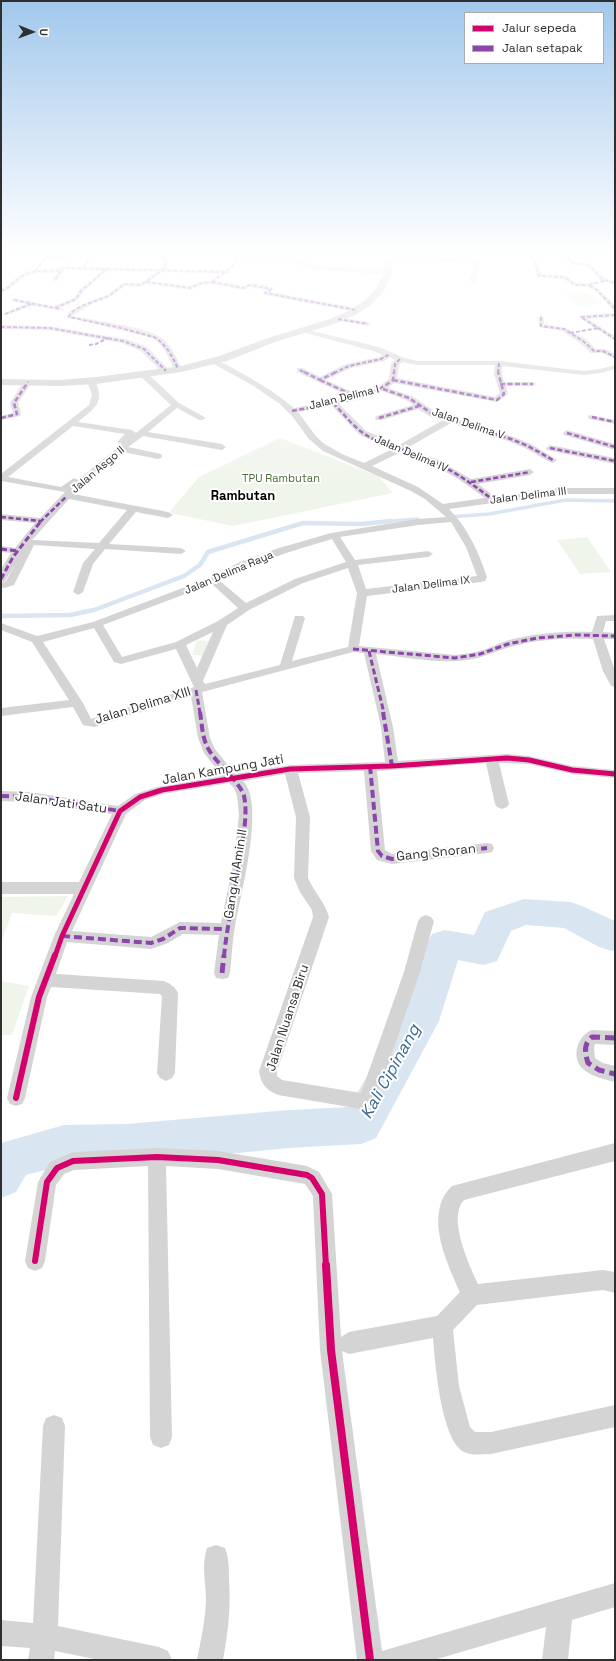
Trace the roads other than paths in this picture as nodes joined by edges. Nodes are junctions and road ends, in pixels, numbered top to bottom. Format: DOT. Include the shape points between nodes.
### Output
graph roads {
  1 [pos="570,333"];
  2 [pos="82,334"];
  3 [pos="145,334"];
  4 [pos="295,334"];
  5 [pos="313,334"];
  6 [pos="108,338"];
  7 [pos="89,344"];
  8 [pos="390,354"];
  9 [pos="615,357"];
  10 [pos="400,359"];
  11 [pos="214,362"];
  12 [pos="499,363"];
  13 [pos="615,367"];
  14 [pos="178,369"];
  15 [pos="300,370"];
  16 [pos="166,371"];
  17 [pos="143,374"];
  18 [pos="320,380"];
  19 [pos="393,380"];
  20 [pos="90,381"];
  21 [pos="1,382"];
  22 [pos="28,382"];
  23 [pos="500,384"];
  24 [pos="533,384"];
  25 [pos="383,388"];
  26 [pos="357,397"];
  27 [pos="333,402"];
  28 [pos="176,405"];
  29 [pos="419,406"];
  30 [pos="292,410"];
  31 [pos="592,417"];
  32 [pos="1,418"];
  33 [pos="202,418"];
  34 [pos="379,418"];
  35 [pos="450,420"];
  36 [pos="615,422"];
  37 [pos="72,423"];
  38 [pos="142,433"];
  39 [pos="567,433"];
  40 [pos="222,446"];
  41 [pos="615,447"];
  42 [pos="401,448"];
  43 [pos="550,448"];
  44 [pos="123,449"];
  45 [pos="158,456"];
  46 [pos="553,460"];
  47 [pos="615,461"];
  48 [pos="364,466"];
  49 [pos="530,472"];
  50 [pos="1,478"];
  51 [pos="471,482"];
  52 [pos="615,490"];
  53 [pos="67,496"];
  54 [pos="493,500"];
  55 [pos="134,508"];
  56 [pos="449,514"];
  57 [pos="168,515"];
  58 [pos="1,518"];
  59 [pos="41,521"];
  60 [pos="334,536"];
  61 [pos="102,547"];
  62 [pos="1,549"];
  63 [pos="18,551"];
  64 [pos="181,551"];
  65 [pos="428,554"];
  66 [pos="352,563"];
  67 [pos="2,579"];
  68 [pos="213,580"];
  69 [pos="78,592"];
  70 [pos="362,593"];
  71 [pos="245,608"];
  72 [pos="299,618"];
  73 [pos="615,618"];
  74 [pos="222,623"];
  75 [pos="97,624"];
  76 [pos="6,628"];
  77 [pos="596,634"];
  78 [pos="615,636"];
  79 [pos="36,640"];
  80 [pos="180,644"];
  81 [pos="352,649"];
  82 [pos="369,651"];
  83 [pos="285,666"];
  84 [pos="615,683"];
  85 [pos="198,687"];
  86 [pos="77,703"];
  87 [pos="1,712"];
  88 [pos="492,759"];
  89 [pos="370,766"];
  90 [pos="392,766"];
  91 [pos="290,770"];
  92 [pos="615,774"];
  93 [pos="232,779"];
  94 [pos="1,796"];
  95 [pos="502,804"];
  96 [pos="120,811"];
  97 [pos="487,848"];
  98 [pos="1,888"];
  99 [pos="83,888"];
  100 [pos="426,921"];
  101 [pos="227,928"];
  102 [pos="62,936"];
  103 [pos="222,973"];
  104 [pos="45,980"];
  105 [pos="615,1038"];
  106 [pos="166,1073"];
  107 [pos="615,1074"];
  108 [pos="16,1098"];
  109 [pos="615,1152"];
  110 [pos="157,1156"];
  111 [pos="35,1261"];
  112 [pos="615,1283"];
  113 [pos="472,1295"];
  114 [pos="442,1326"];
  115 [pos="349,1343"];
  116 [pos="615,1416"];
  117 [pos="54,1426"];
  118 [pos="161,1437"];
  119 [pos="216,1557"];
  120 [pos="615,1595"];
  121 [pos="561,1611"];
  122 [pos="1,1633"];
  123 [pos="43,1648"];
  124 [pos="159,1660"];
  125 [pos="210,1660"];
  126 [pos="370,1660"];
  127 [pos="390,1660"];
  128 [pos="556,1660"];
  1 -- 9 [label="street" via="594,351 603,351"];
  2 -- 6 [label="street"];
  3 -- 14 [label="street" via="160,338"];
  4 -- 11 [label="street"];
  5 -- 8 [label="street"];
  6 -- 7 [label="street" via="96,344"];
  6 -- 16 [label="street" via="138,346"];
  8 -- 10 [label="street"];
  8 -- 18 [label="street" via="377,360 349,366"];
  10 -- 12 [label="street" via="428,364"];
  10 -- 19 [label="street, Jalan Delima I" via="395,364"];
  11 -- 14 [label="street"];
  11 -- 30 [label="street" via="251,381"];
  12 -- 13 [label="street" via="584,373"];
  12 -- 23 [label="street"];
  14 -- 16 [label="street"];
  15 -- 18 [label="street"];
  16 -- 17 [label="street"];
  17 -- 20 [label="street"];
  17 -- 28 [label="street"];
  18 -- 26 [label="street"];
  19 -- 23 [label="street" via="497,400 504,394"];
  19 -- 25 [label="street, Jalan Delima I"];
  20 -- 22 [label="street"];
  20 -- 37 [label="street" via="96,395 93,406"];
  21 -- 22 [label="street"];
  22 -- 32 [label="street" via="14,403 17,414"];
  23 -- 24 [label="street"];
  25 -- 26 [label="street, Jalan Delima I"];
  25 -- 29 [label="street, Jalan Delima V" via="409,398"];
  26 -- 27 [label="street, Jalan Delima I"];
  27 -- 30 [label="street, Jalan Delima I"];
  27 -- 42 [label="street, Jalan Delima IV" via="362,432"];
  28 -- 33 [label="street"];
  28 -- 38 [label="street, Jalan Asgo II"];
  29 -- 34 [label="street"];
  29 -- 35 [label="street, Jalan Delima V"];
  30 -- 48 [label="street" via="318,444 330,452"];
  31 -- 36 [label="street"];
  35 -- 42 [label="street"];
  35 -- 46 [label="street, Jalan Delima V" via="512,439"];
  37 -- 50 [label="street"];
  37 -- 50 [label="street" via="132,433 63,490"];
  38 -- 40 [label="street"];
  38 -- 44 [label="street, Jalan Asgo II"];
  39 -- 41 [label="street"];
  42 -- 48 [label="street"];
  42 -- 51 [label="street, Jalan Delima IV"];
  43 -- 47 [label="street"];
  44 -- 45 [label="street"];
  44 -- 53 [label="street, Jalan Asgo II"];
  48 -- 56 [label="street" via="408,485"];
  49 -- 51 [label="street"];
  51 -- 54 [label="street, Jalan Delima IV"];
  52 -- 54 [label="street, Jalan Delima III" via="559,491"];
  53 -- 55 [label="street"];
  53 -- 59 [label="street, Jalan Asgo II"];
  54 -- 56 [label="street, Jalan Delima III"];
  55 -- 57 [label="street"];
  55 -- 61 [label="street"];
  56 -- 60 [label="street, Jalan Delima Raya"];
  56 -- 70 [label="street, Jalan Delima IX" via="469,542 482,578"];
  58 -- 59 [label="street"];
  59 -- 63 [label="street, Jalan Asgo II"];
  60 -- 66 [label="street"];
  60 -- 68 [label="street, Jalan Delima Raya" via="244,564"];
  61 -- 64 [label="street"];
  61 -- 67 [label="street" via="30,543 10,583"];
  61 -- 69 [label="street" via="88,563"];
  62 -- 63 [label="street"];
  63 -- 67 [label="street, Jalan Asgo II"];
  65 -- 66 [label="street"];
  66 -- 70 [label="street"];
  66 -- 71 [label="street" via="299,581"];
  68 -- 71 [label="street"];
  68 -- 75 [label="street, Jalan Delima Raya"];
  70 -- 81 [label="street"];
  71 -- 74 [label="street"];
  72 -- 83 [label="street"];
  73 -- 77 [label="street" via="601,618"];
  74 -- 80 [label="street"];
  74 -- 85 [label="street"];
  75 -- 79 [label="street, Jalan Delima Raya"];
  75 -- 80 [label="street" via="121,661"];
  76 -- 79 [label="street"];
  77 -- 78 [label="street"];
  77 -- 82 [label="street" via="530,639 470,657"];
  77 -- 84 [label="street" via="608,671"];
  79 -- 86 [label="street, Jalan Delima XIII"];
  80 -- 85 [label="street, Gang Al Amin II"];
  81 -- 82 [label="street"];
  81 -- 83 [label="street"];
  82 -- 90 [label="street" via="387,727"];
  83 -- 85 [label="street"];
  85 -- 86 [label="street, Jalan Delima XIII" via="94,723 87,722"];
  85 -- 93 [label="street, Gang Al Amin II" via="204,738 209,750"];
  86 -- 87 [label="street"];
  88 -- 90 [label="street, Jalan Kampung Jati"];
  88 -- 92 [label="street, Jalan Kampung Jati" via="529,760 572,770"];
  88 -- 95 [label="street"];
  89 -- 90 [label="street, Jalan Kampung Jati"];
  89 -- 91 [label="street, Jalan Kampung Jati"];
  89 -- 97 [label="street, Gang Snoran" via="378,852 382,856 392,859"];
  91 -- 93 [label="street, Jalan Kampung Jati"];
  91 -- 100 [label="street, Jalan Nuansa Biru" via="303,817 301,878 321,917 268,1071 269,1080 278,1087 367,1102 412,972"];
  93 -- 96 [label="street, Jalan Kampung Jati" via="162,790 140,797"];
  93 -- 101 [label="street, Gang Al Amin II" via="240,786 244,796 246,815 241,860"];
  94 -- 96 [label="street, Jalan Jati Satu" via="30,797"];
  96 -- 99 [label="street, Jalan Kampung Jati"];
  98 -- 99 [label="street"];
  99 -- 102 [label="street, Jalan Kampung Jati"];
  101 -- 102 [label="street" via="180,928 151,943"];
  101 -- 103 [label="street, Gang Al Amin II"];
  102 -- 104 [label="street, Jalan Kampung Jati"];
  104 -- 106 [label="street" via="164,988 170,993"];
  104 -- 108 [label="street, Jalan Kampung Jati"];
  105 -- 107 [label="street" via="592,1037 588,1039 585,1052 588,1063 593,1067"];
  109 -- 113 [label="street" via="459,1192 450,1205 448,1223 458,1266"];
  110 -- 111 [label="street" via="73,1161 57,1168 47,1182"];
  110 -- 118 [label="street"];
  110 -- 126 [label="street" via="218,1160 307,1175 312,1178 322,1194 331,1350"];
  112 -- 113 [label="street" via="613,1280 603,1280"];
  113 -- 114 [label="street"];
  114 -- 115 [label="street"];
  114 -- 116 [label="street" via="448,1386 461,1433 470,1443 491,1443"];
  117 -- 123 [label="street"];
  119 -- 125 [label="street" via="218,1601"];
  120 -- 121 [label="street"];
  121 -- 127 [label="street"];
  121 -- 128 [label="street"];
  122 -- 123 [label="street"];
  123 -- 124 [label="street"];
}
